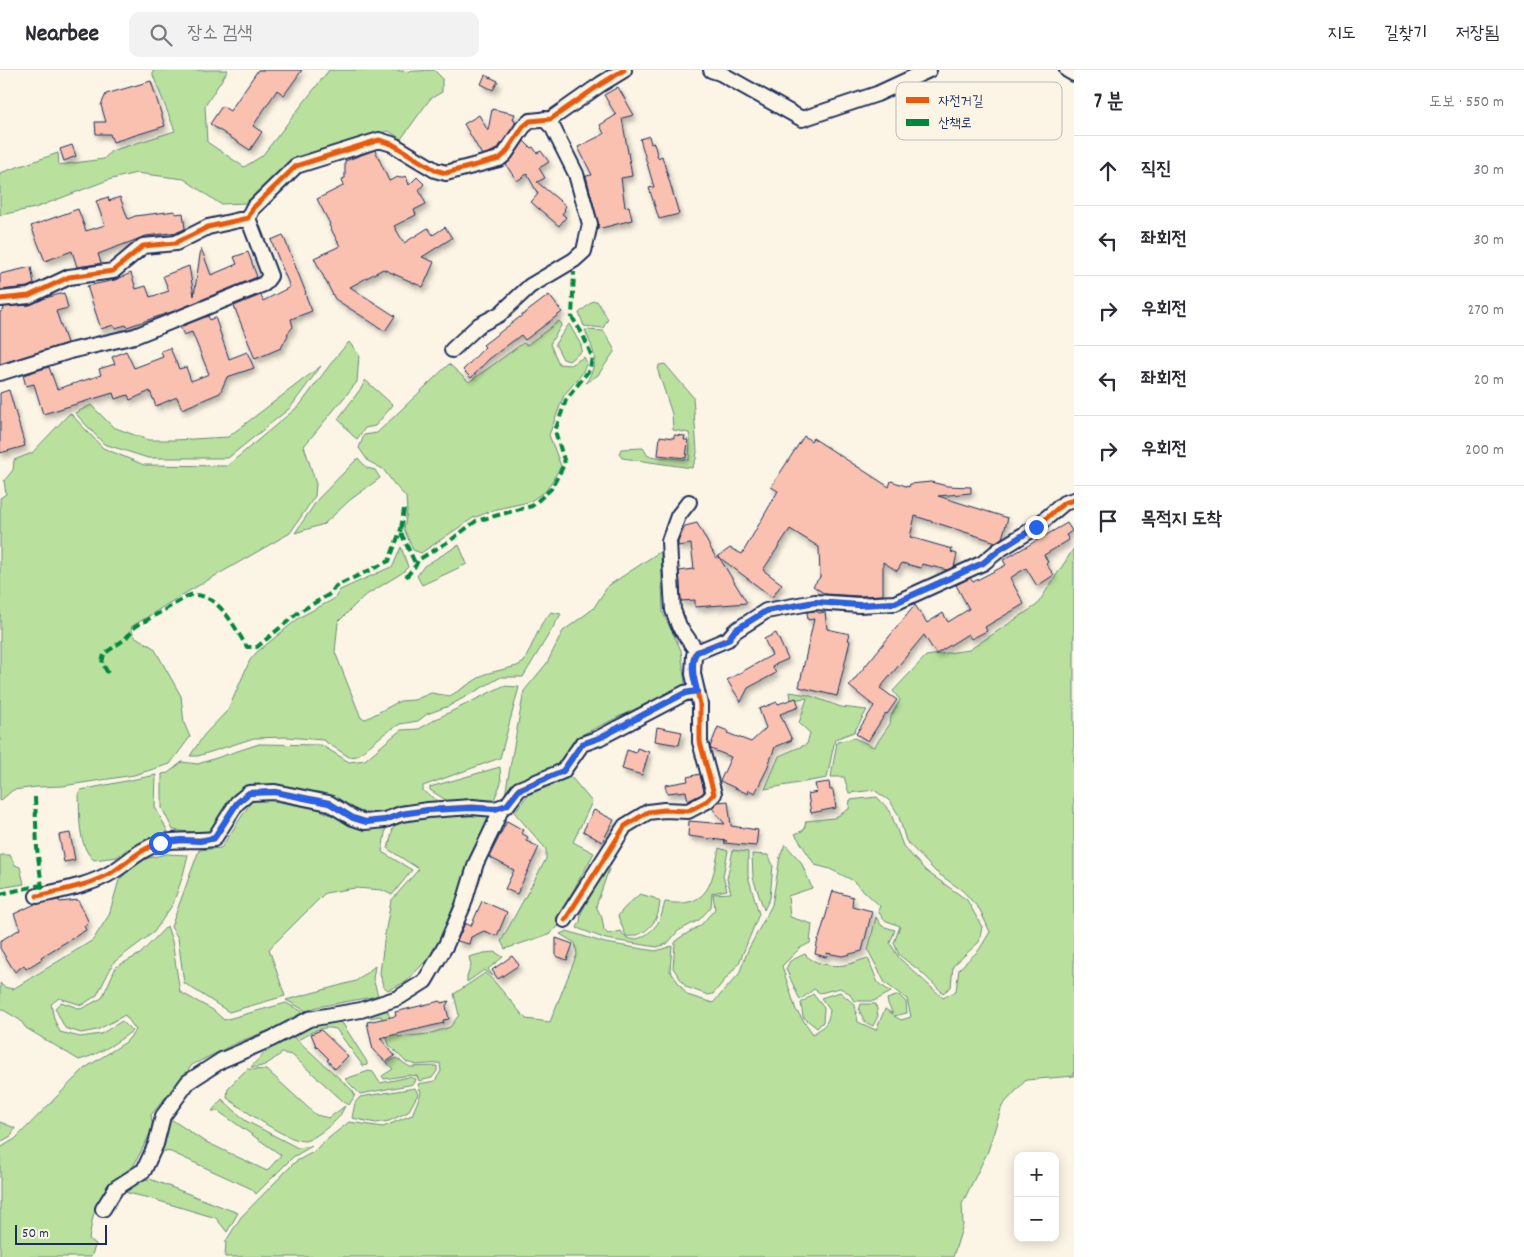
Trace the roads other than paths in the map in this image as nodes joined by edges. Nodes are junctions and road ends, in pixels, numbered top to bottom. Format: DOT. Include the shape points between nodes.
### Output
graph roads {
  1 [pos="624,70"];
  2 [pos="711,70"];
  3 [pos="929,70"];
  4 [pos="1067,70"];
  5 [pos="1074,74"];
  6 [pos="903,82"];
  7 [pos="896,85"];
  8 [pos="544,119"];
  9 [pos="248,218"];
  10 [pos="0,298"];
  11 [pos="452,350"];
  12 [pos="0,373"];
  13 [pos="1074,500"];
  14 [pos="689,502"];
  15 [pos="697,652"];
  16 [pos="697,691"];
  17 [pos="502,806"];
  18 [pos="37,896"];
  19 [pos="565,920"];
  20 [pos="103,1209"];
  1 -- 8 [label="street" via="551,119"];
  2 -- 7 [label="street" via="802,118"];
  3 -- 6 [label="street"];
  4 -- 5 [label="street"];
  8 -- 9 [label="street" via="530,121 523,127 499,159 446,174 379,140 296,166 253,208"];
  8 -- 11 [label="street" via="553,128 576,174 590,224 584,251 530,286 500,314 478,325"];
  9 -- 10 [label="street" via="208,227 176,243 143,246 113,271 69,277 29,296"];
  9 -- 12 [label="street" via="270,276 264,284 135,336 70,351"];
  13 -- 15 [label="street" via="1064,503 1036,527 983,563 895,603 815,602 766,611 735,630 728,640"];
  14 -- 15 [label="street" via="678,516 669,541 670,560 673,610 678,626"];
  15 -- 16 [label="street" via="693,674"];
  16 -- 17 [label="street" via="685,693 582,744 563,771 519,790 507,805"];
  16 -- 19 [label="street" via="700,742 714,794 707,802 688,811 648,812 625,826"];
  17 -- 18 [label="street" via="495,809 428,810 366,822 329,803 275,792 249,793 237,803 214,838 160,843 138,852 114,871 89,883"];
  17 -- 20 [label="street" via="476,863 463,906 446,945 425,981 398,998 361,1010 309,1019 272,1040 222,1060 188,1082 163,1116 156,1144 144,1170 116,1188"];
}
